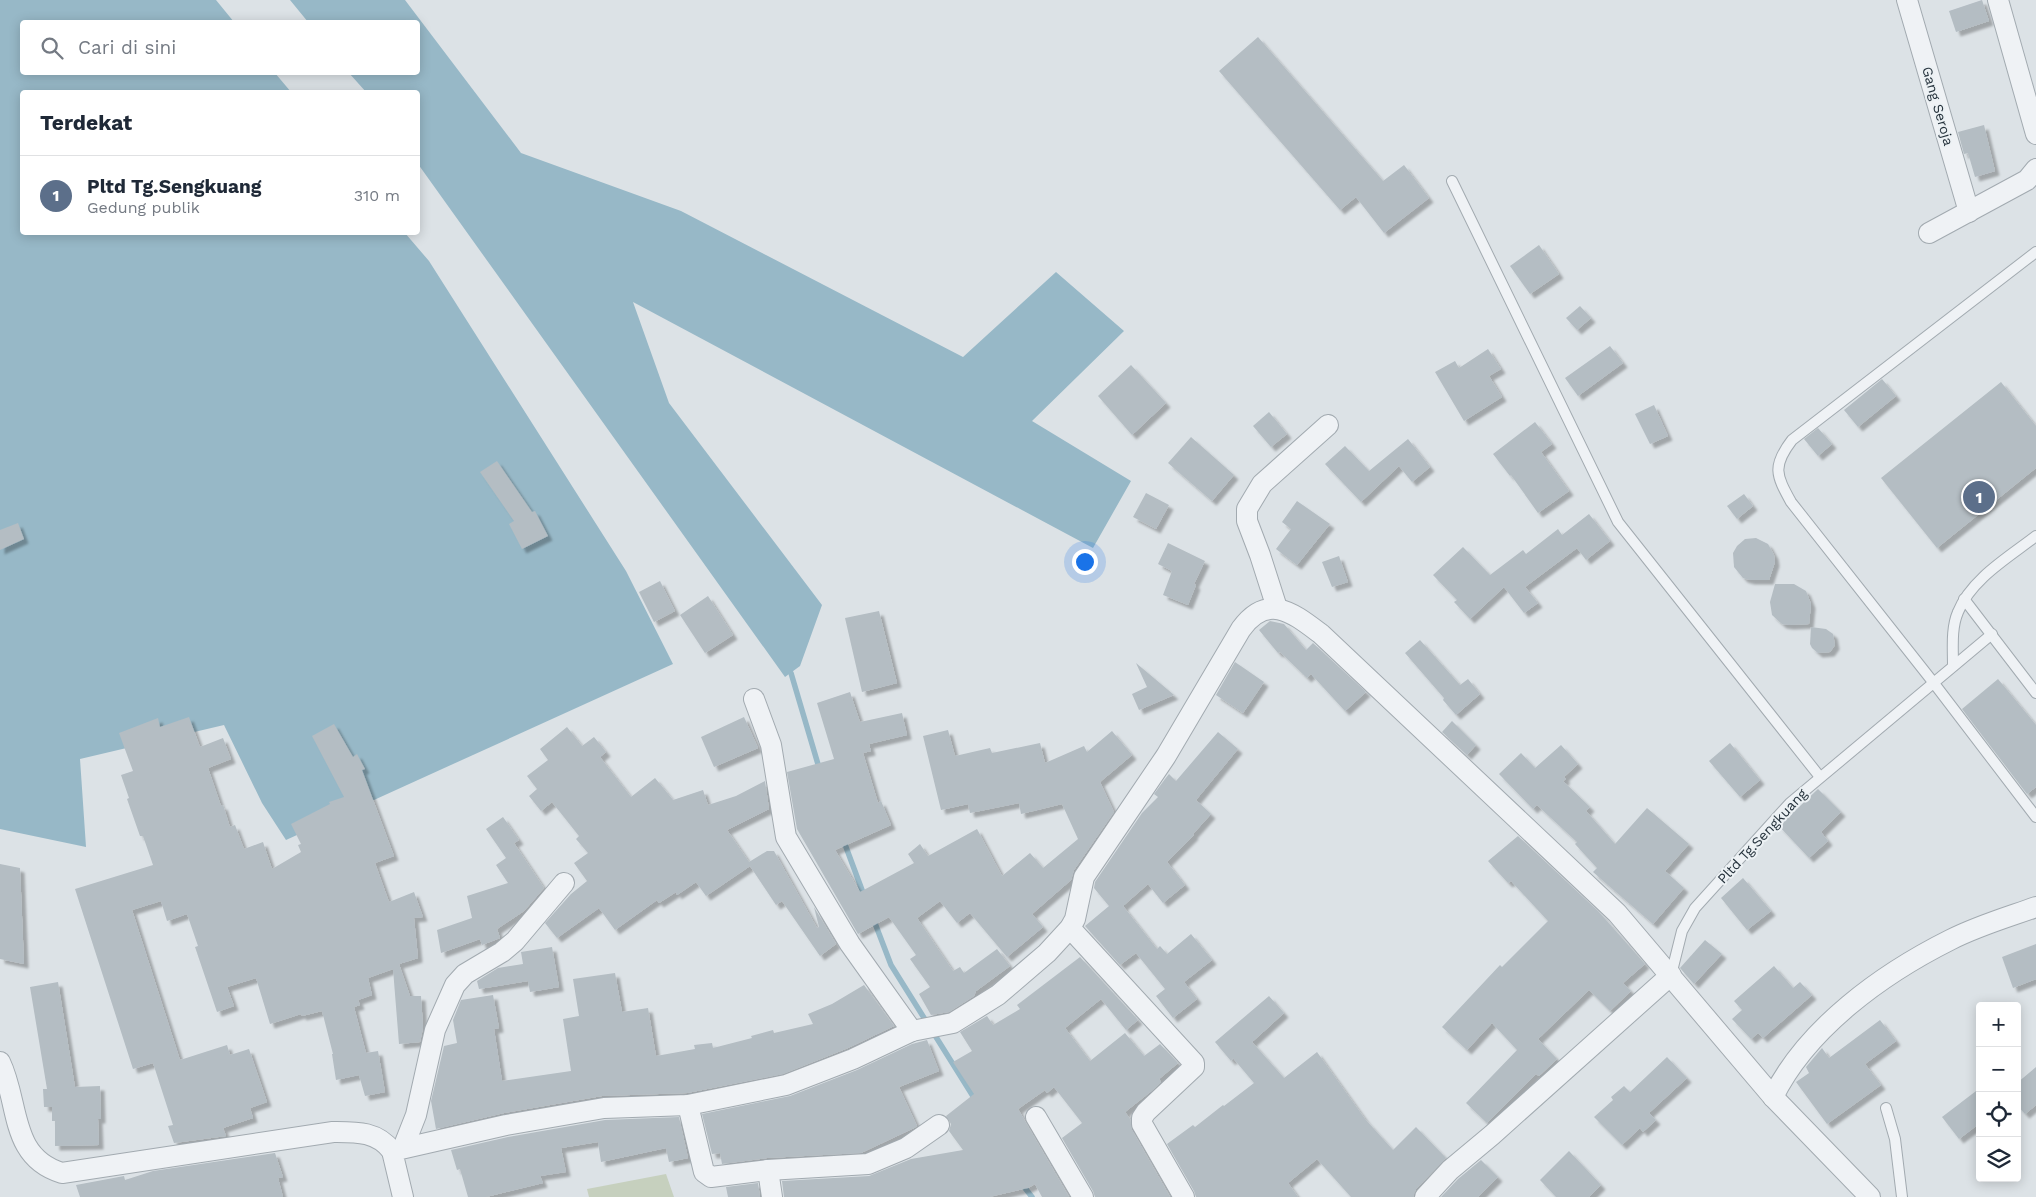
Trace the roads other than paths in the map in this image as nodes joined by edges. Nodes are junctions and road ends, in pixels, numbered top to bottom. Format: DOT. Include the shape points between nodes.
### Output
graph roads {
  1 [pos="1907,0"];
  2 [pos="1998,0"];
  3 [pos="2036,134"];
  4 [pos="2036,169"];
  5 [pos="1452,180"];
  6 [pos="1970,212"];
  7 [pos="1928,233"];
  8 [pos="2036,252"];
  9 [pos="1328,425"];
  10 [pos="2036,536"];
  11 [pos="1964,599"];
  12 [pos="1277,608"];
  13 [pos="1992,634"];
  14 [pos="1953,666"];
  15 [pos="1933,682"];
  16 [pos="2036,693"];
  17 [pos="754,699"];
  18 [pos="1820,776"];
  19 [pos="2036,817"];
  20 [pos="564,883"];
  21 [pos="2036,907"];
  22 [pos="1070,928"];
  23 [pos="1671,976"];
  24 [pos="917,1029"];
  25 [pos="0,1062"];
  26 [pos="1773,1098"];
  27 [pos="688,1105"];
  28 [pos="1886,1108"];
  29 [pos="1036,1117"];
  30 [pos="939,1125"];
  31 [pos="398,1149"];
  32 [pos="768,1170"];
  33 [pos="403,1197"];
  34 [pos="772,1197"];
  35 [pos="1083,1197"];
  36 [pos="1184,1197"];
  37 [pos="1425,1197"];
  38 [pos="1870,1197"];
  39 [pos="1902,1197"];
  1 -- 6 [label="street, Gang Seroja"];
  2 -- 3 [label="street"];
  4 -- 6 [label="street" via="2028,180"];
  5 -- 18 [label="lane" via="1618,522"];
  6 -- 7 [label="street"];
  8 -- 15 [label="lane" via="1792,440 1778,464 1780,482 1791,502"];
  9 -- 12 [label="street" via="1262,484 1247,509 1247,521"];
  10 -- 11 [label="lane" via="1990,572"];
  11 -- 13 [label="lane"];
  11 -- 14 [label="lane" via="1955,626"];
  12 -- 22 [label="street" via="1254,615 1240,629 1166,756 1084,877"];
  12 -- 23 [label="street" via="1293,613 1321,634 1617,913"];
  13 -- 14 [label="lane, Pltd Tg.Sengkuang"];
  13 -- 16 [label="lane"];
  14 -- 15 [label="lane, Pltd Tg.Sengkuang"];
  15 -- 18 [label="lane, Pltd Tg.Sengkuang"];
  15 -- 19 [label="lane"];
  17 -- 24 [label="street" via="771,745 786,837 850,944"];
  18 -- 23 [label="lane, Pltd Tg.Sengkuang" via="1790,803 1695,908 1682,932"];
  20 -- 31 [label="street" via="515,941 455,985 435,1030 416,1115"];
  21 -- 26 [label="street" via="1952,939 1902,966 1859,998 1814,1039 1783,1077"];
  22 -- 24 [label="street" via="1047,953 998,995 953,1023"];
  22 -- 36 [label="street" via="1194,1063 1194,1067 1142,1118 1142,1124"];
  23 -- 26 [label="street"];
  23 -- 37 [label="street" via="1450,1170"];
  24 -- 27 [label="street" via="786,1085"];
  25 -- 31 [label="street" via="26,1148 42,1165 62,1172 333,1132 360,1132 376,1136"];
  26 -- 38 [label="street"];
  27 -- 31 [label="street" via="604,1108"];
  27 -- 32 [label="street" via="704,1172 708,1176"];
  28 -- 39 [label="lane" via="1895,1139"];
  29 -- 35 [label="street"];
  30 -- 32 [label="street" via="906,1148 868,1164"];
  31 -- 33 [label="street"];
  32 -- 34 [label="street"];
}
